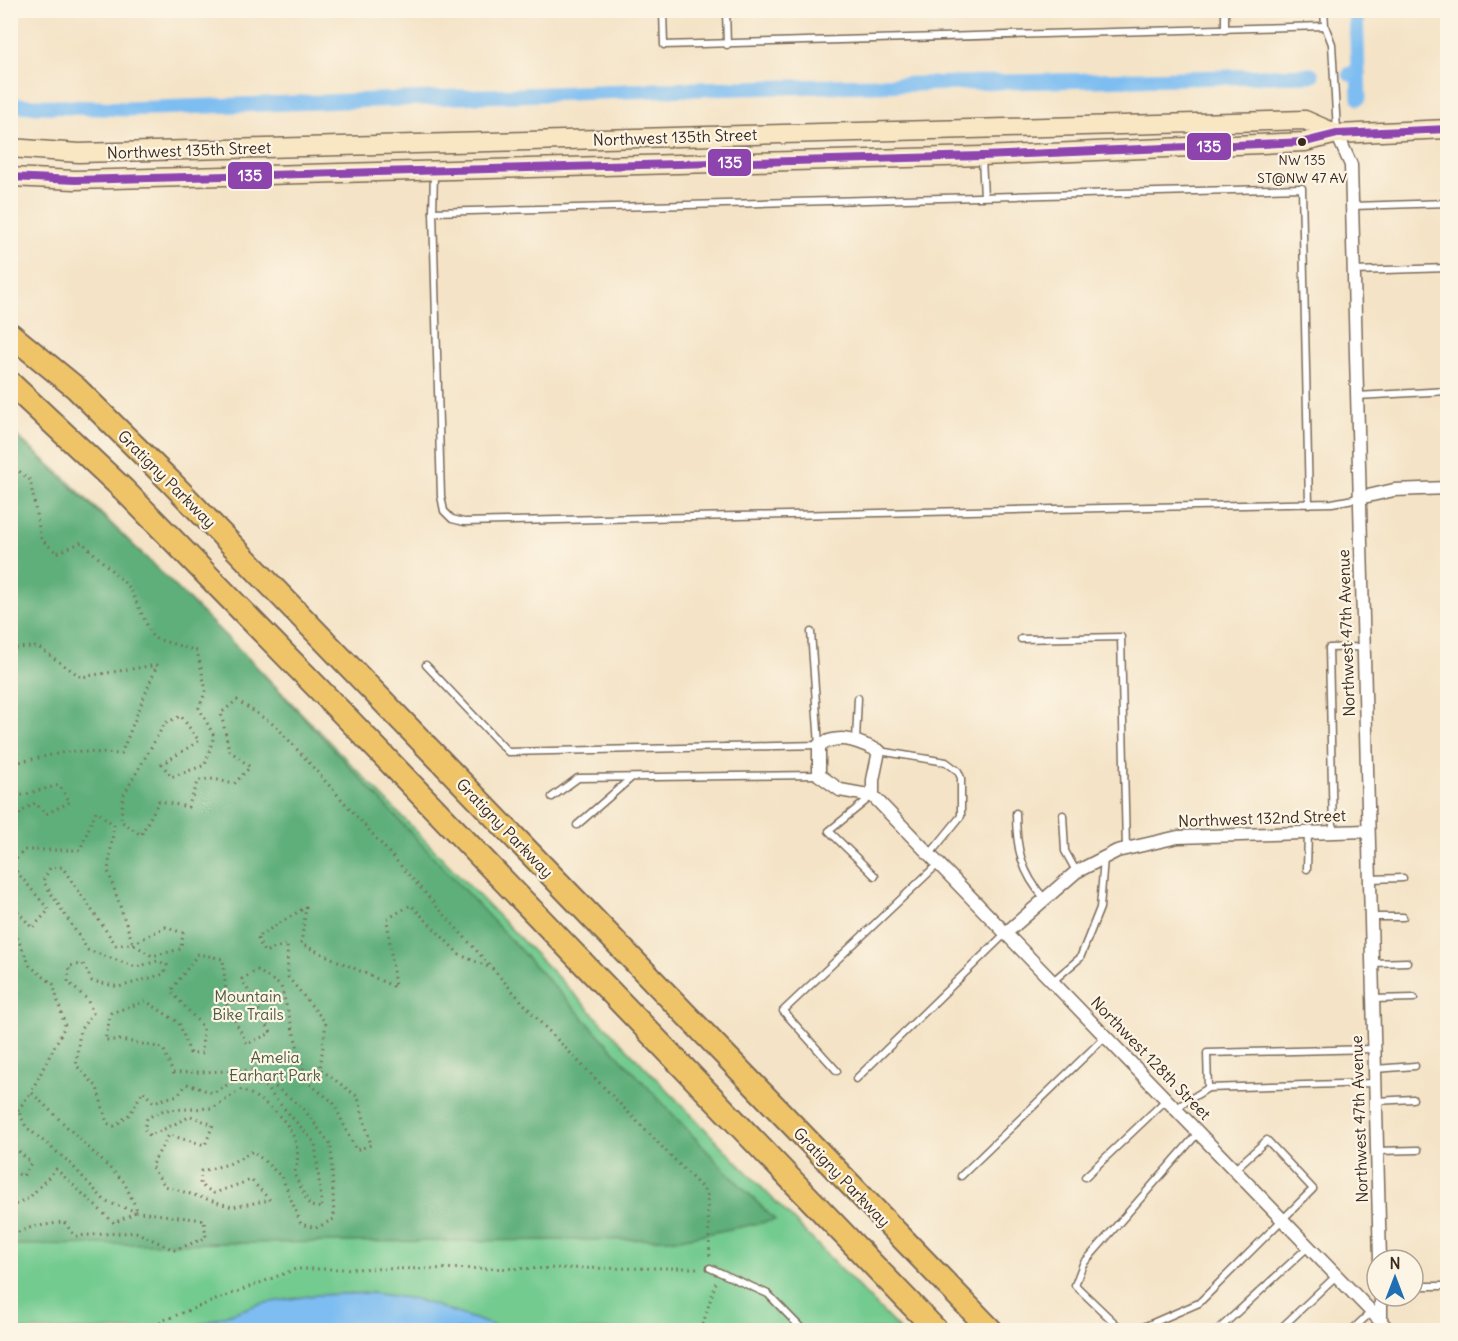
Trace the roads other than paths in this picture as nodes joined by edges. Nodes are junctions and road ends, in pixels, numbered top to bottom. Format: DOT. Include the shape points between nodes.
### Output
graph roads {
  1 [pos="663,10"];
  2 [pos="726,10"];
  3 [pos="1225,10"];
  4 [pos="1324,10"];
  5 [pos="1325,26"];
  6 [pos="1225,30"];
  7 [pos="727,45"];
  8 [pos="1448,129"];
  9 [pos="1337,134"];
  10 [pos="434,144"];
  11 [pos="10,148"];
  12 [pos="982,156"];
  13 [pos="434,172"];
  14 [pos="10,177"];
  15 [pos="984,196"];
  16 [pos="1448,203"];
  17 [pos="1352,206"];
  18 [pos="433,212"];
  19 [pos="1448,268"];
  20 [pos="1354,271"];
  21 [pos="10,334"];
  22 [pos="10,383"];
  23 [pos="1448,391"];
  24 [pos="1357,396"];
  25 [pos="1448,488"];
  26 [pos="1359,498"];
  27 [pos="1309,504"];
  28 [pos="811,632"];
  29 [pos="1021,639"];
  30 [pos="1363,647"];
  31 [pos="426,665"];
  32 [pos="858,698"];
  33 [pos="856,740"];
  34 [pos="819,745"];
  35 [pos="879,751"];
  36 [pos="819,775"];
  37 [pos="630,779"];
  38 [pos="873,796"];
  39 [pos="552,797"];
  40 [pos="1016,813"];
  41 [pos="1063,814"];
  42 [pos="577,825"];
  43 [pos="1367,831"];
  44 [pos="1333,832"];
  45 [pos="1308,833"];
  46 [pos="1126,849"];
  47 [pos="1104,858"];
  48 [pos="934,859"];
  49 [pos="1307,869"];
  50 [pos="1076,872"];
  51 [pos="875,876"];
  52 [pos="1403,878"];
  53 [pos="1368,879"];
  54 [pos="1045,899"];
  55 [pos="1403,917"];
  56 [pos="1370,918"];
  57 [pos="1007,932"];
  58 [pos="1407,962"];
  59 [pos="1371,963"];
  60 [pos="1053,981"];
  61 [pos="1414,998"];
  62 [pos="1372,999"];
  63 [pos="1106,1036"];
  64 [pos="1373,1049"];
  65 [pos="1415,1066"];
  66 [pos="1374,1069"];
  67 [pos="837,1071"];
  68 [pos="856,1079"];
  69 [pos="1374,1083"];
  70 [pos="1208,1088"];
  71 [pos="1413,1099"];
  72 [pos="1375,1101"];
  73 [pos="1172,1104"];
  74 [pos="1198,1132"];
  75 [pos="1418,1150"];
  76 [pos="1377,1151"];
  77 [pos="1235,1169"];
  78 [pos="961,1176"];
  79 [pos="1085,1177"];
  80 [pos="1283,1220"];
  81 [pos="1308,1246"];
  82 [pos="1380,1248"];
  83 [pos="710,1268"];
  84 [pos="1336,1276"];
  85 [pos="1425,1286"];
  86 [pos="1446,1286"];
  87 [pos="1383,1308"];
  88 [pos="1370,1313"];
  89 [pos="1385,1326"];
  90 [pos="803,1330"];
  91 [pos="936,1330"];
  92 [pos="991,1330"];
  93 [pos="1218,1330"];
  94 [pos="1279,1330"];
  95 [pos="1352,1330"];
  1 -- 7 [label="lane" via="663,45"];
  2 -- 7 [label="lane"];
  3 -- 6 [label="lane"];
  4 -- 5 [label="lane, Northwest 47th Avenue"];
  5 -- 6 [label="lane"];
  5 -- 9 [label="lane, Northwest 47th Avenue" via="1332,44"];
  6 -- 7 [label="lane"];
  8 -- 9 [label="main road, Northwest 135th Street"];
  9 -- 10 [label="main road, Northwest 135th Street" via="1305,120"];
  9 -- 12 [label="main road, Northwest 135th Street" via="1305,142"];
  9 -- 17 [label="street, Northwest 47th Avenue" via="1351,165"];
  10 -- 11 [label="main road, Northwest 135th Street" via="79,153"];
  10 -- 13 [label="main road"];
  12 -- 13 [label="main road, Northwest 135th Street"];
  12 -- 15 [label="lane"];
  13 -- 14 [label="main road, Northwest 135th Street" via="75,180"];
  13 -- 18 [label="lane"];
  15 -- 18 [label="lane"];
  15 -- 27 [label="lane" via="1302,188"];
  16 -- 17 [label="lane"];
  17 -- 20 [label="street, Northwest 47th Avenue"];
  18 -- 27 [label="lane" via="442,505 446,514 456,520"];
  19 -- 20 [label="lane"];
  20 -- 24 [label="street, Northwest 47th Avenue"];
  21 -- 92 [label="highway, Gratigny Parkway" via="76,388 170,481"];
  22 -- 91 [label="highway" via="124,490 351,722"];
  23 -- 24 [label="lane"];
  24 -- 26 [label="street, Northwest 47th Avenue"];
  25 -- 26 [label="street" via="1394,489"];
  26 -- 27 [label="lane"];
  26 -- 30 [label="street, Northwest 47th Avenue"];
  28 -- 34 [label="lane"];
  29 -- 46 [label="lane" via="1120,637"];
  30 -- 43 [label="street, Northwest 47th Avenue"];
  30 -- 44 [label="lane" via="1329,648"];
  31 -- 34 [label="lane" via="508,752"];
  32 -- 33 [label="lane"];
  33 -- 34 [label="street" via="841,738"];
  33 -- 35 [label="street"];
  34 -- 36 [label="street"];
  35 -- 38 [label="street"];
  35 -- 48 [label="lane" via="946,762 958,771 961,816"];
  36 -- 37 [label="lane"];
  36 -- 38 [label="street" via="840,790"];
  37 -- 39 [label="lane" via="578,778"];
  37 -- 42 [label="lane"];
  38 -- 48 [label="street, Northwest 128th Street"];
  38 -- 51 [label="lane" via="830,831"];
  40 -- 54 [label="lane" via="1020,859 1029,882"];
  41 -- 50 [label="lane" via="1065,852"];
  43 -- 44 [label="street, Northwest 132nd Street"];
  43 -- 53 [label="street, Northwest 47th Avenue"];
  44 -- 45 [label="street, Northwest 132nd Street"];
  45 -- 46 [label="street, Northwest 132nd Street" via="1179,837"];
  45 -- 49 [label="lane"];
  46 -- 47 [label="street, Northwest 132nd Street"];
  47 -- 50 [label="street, Northwest 132nd Street"];
  47 -- 60 [label="lane" via="1100,908 1080,958"];
  48 -- 57 [label="street, Northwest 128th Street"];
  48 -- 67 [label="lane" via="783,1011"];
  50 -- 54 [label="street, Northwest 132nd Street"];
  52 -- 53 [label="lane"];
  53 -- 56 [label="street, Northwest 47th Avenue"];
  54 -- 57 [label="street, Northwest 132nd Street"];
  55 -- 56 [label="lane"];
  56 -- 59 [label="street, Northwest 47th Avenue"];
  57 -- 60 [label="street, Northwest 128th Street"];
  57 -- 68 [label="lane"];
  58 -- 59 [label="lane"];
  59 -- 62 [label="street, Northwest 47th Avenue"];
  60 -- 63 [label="street, Northwest 128th Street"];
  61 -- 62 [label="lane"];
  62 -- 64 [label="street, Northwest 47th Avenue"];
  63 -- 73 [label="street, Northwest 128th Street"];
  63 -- 78 [label="lane"];
  64 -- 66 [label="street, Northwest 47th Avenue"];
  64 -- 70 [label="lane" via="1208,1053"];
  65 -- 66 [label="lane"];
  66 -- 69 [label="street, Northwest 47th Avenue"];
  69 -- 70 [label="lane"];
  69 -- 72 [label="street, Northwest 47th Avenue"];
  70 -- 73 [label="lane"];
  71 -- 72 [label="lane"];
  72 -- 76 [label="street, Northwest 47th Avenue"];
  73 -- 74 [label="street, Northwest 128th Street"];
  73 -- 79 [label="lane"];
  74 -- 77 [label="street, Northwest 128th Street"];
  74 -- 80 [label="lane" via="1083,1264 1075,1285 1120,1329 1140,1329 1199,1303"];
  75 -- 76 [label="lane"];
  76 -- 82 [label="street, Northwest 47th Avenue"];
  77 -- 80 [label="street, Northwest 128th Street"];
  77 -- 80 [label="lane" via="1267,1140 1313,1189"];
  80 -- 81 [label="street, Northwest 128th Street"];
  81 -- 84 [label="street, Northwest 128th Street"];
  81 -- 93 [label="lane"];
  83 -- 90 [label="lane" via="768,1294"];
  84 -- 88 [label="street, Northwest 128th Street"];
  84 -- 94 [label="lane"];
  85 -- 86 [label="lane"];
  87 -- 89 [label="street"];
  88 -- 89 [label="street, Northwest 128th Street"];
  88 -- 95 [label="lane"];
}
